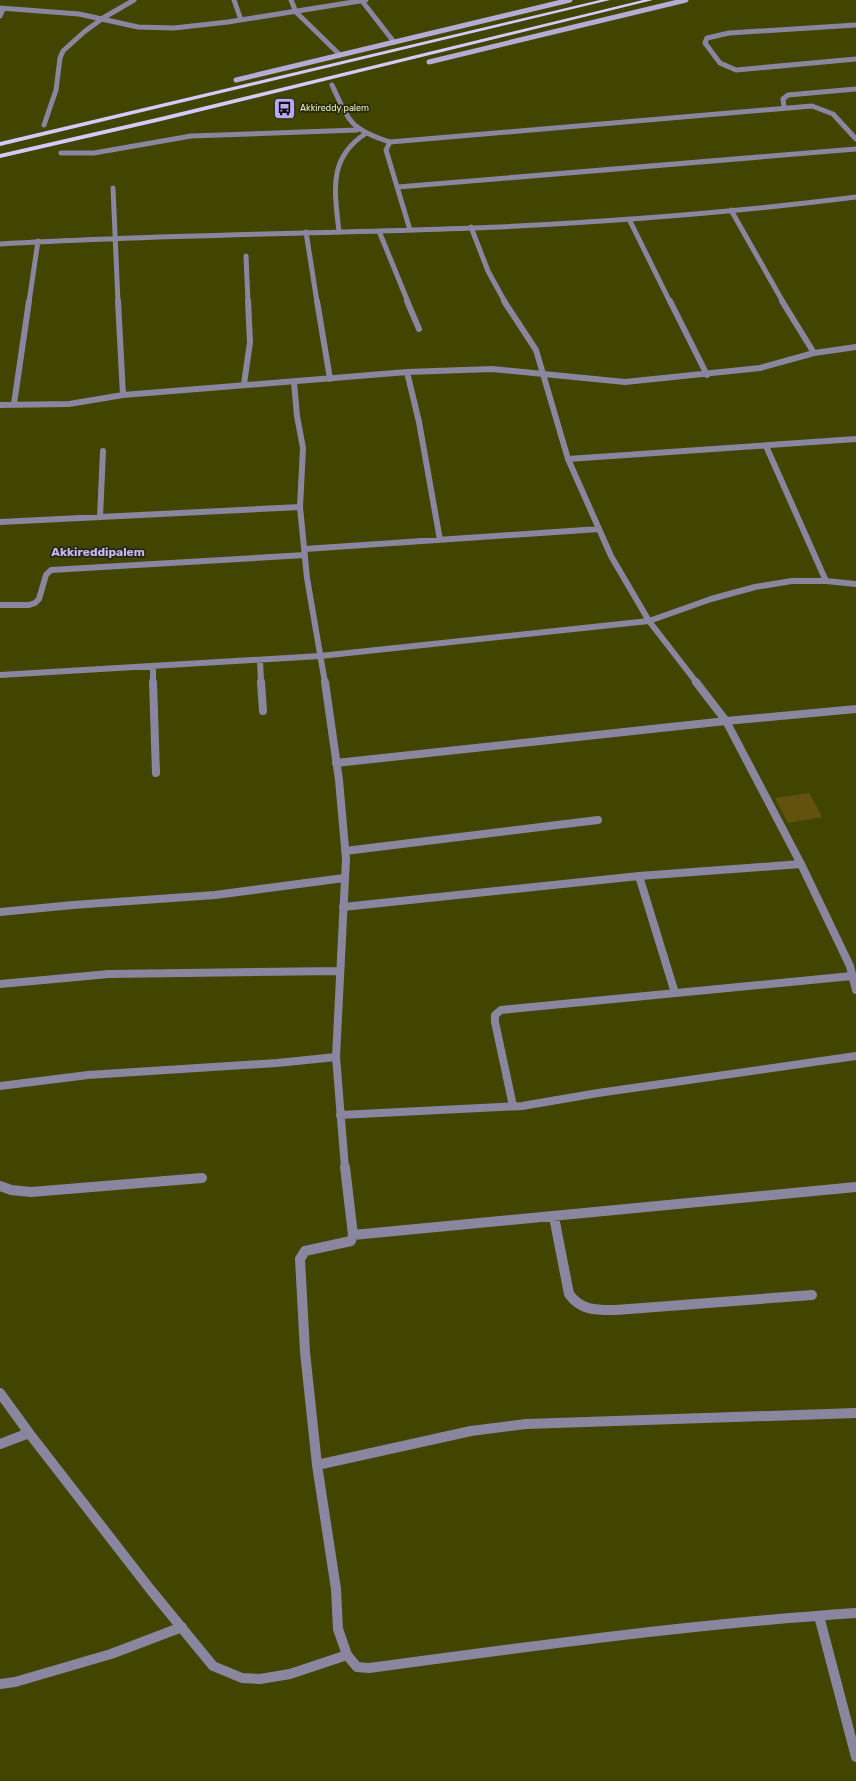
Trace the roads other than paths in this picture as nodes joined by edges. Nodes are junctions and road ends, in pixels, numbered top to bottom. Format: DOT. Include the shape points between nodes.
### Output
graph roads {
  1 [pos="134,0"];
  2 [pos="234,0"];
  3 [pos="291,0"];
  4 [pos="364,0"];
  5 [pos="570,0"];
  6 [pos="607,0"];
  7 [pos="650,0"];
  8 [pos="686,0"];
  9 [pos="1,8"];
  10 [pos="296,12"];
  11 [pos="0,16"];
  12 [pos="103,18"];
  13 [pos="241,20"];
  14 [pos="856,25"];
  15 [pos="394,42"];
  16 [pos="340,55"];
  17 [pos="856,59"];
  18 [pos="429,62"];
  19 [pos="236,80"];
  20 [pos="332,85"];
  21 [pos="856,89"];
  22 [pos="784,108"];
  23 [pos="44,125"];
  24 [pos="357,130"];
  25 [pos="365,134"];
  26 [pos="856,138"];
  27 [pos="390,142"];
  28 [pos="0,144"];
  29 [pos="856,149"];
  30 [pos="61,153"];
  31 [pos="0,156"];
  32 [pos="398,187"];
  33 [pos="113,188"];
  34 [pos="856,197"];
  35 [pos="731,210"];
  36 [pos="629,219"];
  37 [pos="471,227"];
  38 [pos="410,230"];
  39 [pos="379,231"];
  40 [pos="306,232"];
  41 [pos="339,232"];
  42 [pos="116,237"];
  43 [pos="38,241"];
  44 [pos="0,244"];
  45 [pos="246,256"];
  46 [pos="419,329"];
  47 [pos="856,347"];
  48 [pos="814,352"];
  49 [pos="407,372"];
  50 [pos="544,375"];
  51 [pos="708,375"];
  52 [pos="330,379"];
  53 [pos="294,382"];
  54 [pos="244,384"];
  55 [pos="123,395"];
  56 [pos="0,404"];
  57 [pos="14,404"];
  58 [pos="856,439"];
  59 [pos="766,446"];
  60 [pos="103,451"];
  61 [pos="568,459"];
  62 [pos="300,507"];
  63 [pos="100,517"];
  64 [pos="0,522"];
  65 [pos="599,529"];
  66 [pos="440,540"];
  67 [pos="305,552"];
  68 [pos="826,581"];
  69 [pos="856,584"];
  70 [pos="0,605"];
  71 [pos="649,621"];
  72 [pos="320,656"];
  73 [pos="260,660"];
  74 [pos="153,666"];
  75 [pos="0,675"];
  76 [pos="856,709"];
  77 [pos="263,711"];
  78 [pos="726,721"];
  79 [pos="336,763"];
  80 [pos="156,774"];
  81 [pos="598,820"];
  82 [pos="345,851"];
  83 [pos="801,864"];
  84 [pos="639,876"];
  85 [pos="344,878"];
  86 [pos="343,907"];
  87 [pos="0,912"];
  88 [pos="339,971"];
  89 [pos="852,976"];
  90 [pos="0,984"];
  91 [pos="856,990"];
  92 [pos="675,993"];
  93 [pos="856,1056"];
  94 [pos="336,1057"];
  95 [pos="0,1086"];
  96 [pos="513,1106"];
  97 [pos="340,1115"];
  98 [pos="202,1178"];
  99 [pos="0,1186"];
  100 [pos="856,1187"];
  101 [pos="554,1216"];
  102 [pos="353,1235"];
  103 [pos="812,1295"];
  104 [pos="0,1393"];
  105 [pos="856,1413"];
  106 [pos="29,1433"];
  107 [pos="0,1444"];
  108 [pos="317,1465"];
  109 [pos="856,1613"];
  110 [pos="819,1616"];
  111 [pos="182,1628"];
  112 [pos="347,1655"];
  113 [pos="0,1684"];
  114 [pos="856,1757"];
  1 -- 12 [label="street"];
  2 -- 13 [label="street"];
  3 -- 10 [label="street"];
  4 -- 10 [label="street"];
  4 -- 15 [label="street"];
  5 -- 15 [label="street"];
  6 -- 28 [label="main road"];
  7 -- 31 [label="main road"];
  8 -- 18 [label="street"];
  9 -- 11 [label="street"];
  9 -- 12 [label="street"];
  10 -- 13 [label="street"];
  10 -- 16 [label="street"];
  12 -- 13 [label="street" via="138,27 154,28"];
  12 -- 23 [label="street" via="63,51 56,90"];
  14 -- 17 [label="street" via="729,33 707,38 705,43 719,63 736,70"];
  15 -- 16 [label="street"];
  16 -- 19 [label="street"];
  20 -- 24 [label="street" via="350,123"];
  21 -- 22 [label="street" via="788,95 783,99"];
  22 -- 26 [label="street" via="823,108 832,112"];
  22 -- 27 [label="street"];
  24 -- 25 [label="street"];
  24 -- 30 [label="street" via="191,136 94,153"];
  25 -- 27 [label="street"];
  25 -- 41 [label="street" via="348,147 341,158 335,191"];
  27 -- 32 [label="street" via="386,150"];
  29 -- 32 [label="street"];
  32 -- 38 [label="street"];
  33 -- 42 [label="street"];
  34 -- 35 [label="street"];
  35 -- 36 [label="street"];
  35 -- 48 [label="street"];
  36 -- 37 [label="street"];
  36 -- 51 [label="street"];
  37 -- 38 [label="street"];
  37 -- 50 [label="street" via="488,271 536,350"];
  38 -- 39 [label="street"];
  39 -- 41 [label="street"];
  39 -- 46 [label="street"];
  40 -- 41 [label="street"];
  40 -- 42 [label="street"];
  40 -- 52 [label="street"];
  42 -- 43 [label="street"];
  42 -- 55 [label="street"];
  43 -- 44 [label="street"];
  43 -- 57 [label="street"];
  45 -- 54 [label="street" via="250,342"];
  47 -- 48 [label="street"];
  48 -- 51 [label="street" via="760,368"];
  49 -- 50 [label="street" via="492,369"];
  49 -- 52 [label="street"];
  49 -- 66 [label="street" via="419,422"];
  50 -- 51 [label="street" via="625,382"];
  50 -- 61 [label="street"];
  52 -- 53 [label="street"];
  53 -- 54 [label="street"];
  53 -- 62 [label="street" via="303,448"];
  54 -- 55 [label="street"];
  55 -- 57 [label="street" via="69,404"];
  56 -- 57 [label="street"];
  58 -- 59 [label="street"];
  59 -- 61 [label="street"];
  59 -- 68 [label="street"];
  60 -- 63 [label="street"];
  61 -- 65 [label="street"];
  62 -- 63 [label="street"];
  62 -- 67 [label="street"];
  63 -- 64 [label="street"];
  65 -- 66 [label="street"];
  65 -- 71 [label="street" via="611,556"];
  66 -- 67 [label="street"];
  67 -- 70 [label="street" via="51,570 46,575 39,599 35,603"];
  67 -- 72 [label="street"];
  68 -- 69 [label="street"];
  68 -- 71 [label="street" via="792,581 755,587 711,599"];
  71 -- 72 [label="street"];
  71 -- 78 [label="street"];
  72 -- 73 [label="street"];
  72 -- 79 [label="street"];
  73 -- 74 [label="street"];
  73 -- 77 [label="street"];
  74 -- 75 [label="street"];
  74 -- 80 [label="street"];
  76 -- 78 [label="street"];
  78 -- 79 [label="street"];
  78 -- 83 [label="street"];
  79 -- 82 [label="street"];
  81 -- 82 [label="street"];
  82 -- 85 [label="street"];
  83 -- 84 [label="street"];
  83 -- 89 [label="street" via="850,966"];
  84 -- 86 [label="street"];
  84 -- 92 [label="street"];
  85 -- 86 [label="street"];
  85 -- 87 [label="street" via="233,893 60,905"];
  86 -- 88 [label="street"];
  88 -- 90 [label="street" via="109,974"];
  88 -- 94 [label="street"];
  89 -- 91 [label="street"];
  89 -- 92 [label="street"];
  92 -- 96 [label="street" via="501,1010 496,1015 495,1022"];
  93 -- 96 [label="street"];
  94 -- 95 [label="street" via="88,1075"];
  94 -- 97 [label="street"];
  96 -- 97 [label="street"];
  97 -- 102 [label="street"];
  98 -- 99 [label="street" via="32,1192"];
  100 -- 101 [label="street"];
  101 -- 102 [label="street"];
  101 -- 103 [label="street" via="569,1294 573,1302 588,1310"];
  102 -- 108 [label="street" via="351,1241 305,1251 300,1259"];
  104 -- 106 [label="street"];
  105 -- 108 [label="street" via="526,1424 471,1431"];
  106 -- 107 [label="street"];
  106 -- 111 [label="street"];
  108 -- 112 [label="street" via="336,1589 338,1629"];
  109 -- 110 [label="street"];
  110 -- 112 [label="street" via="591,1638 369,1668 357,1667"];
  110 -- 114 [label="street"];
  111 -- 112 [label="street" via="213,1666 242,1678 260,1679 290,1674"];
  111 -- 113 [label="street" via="111,1654"];
}
